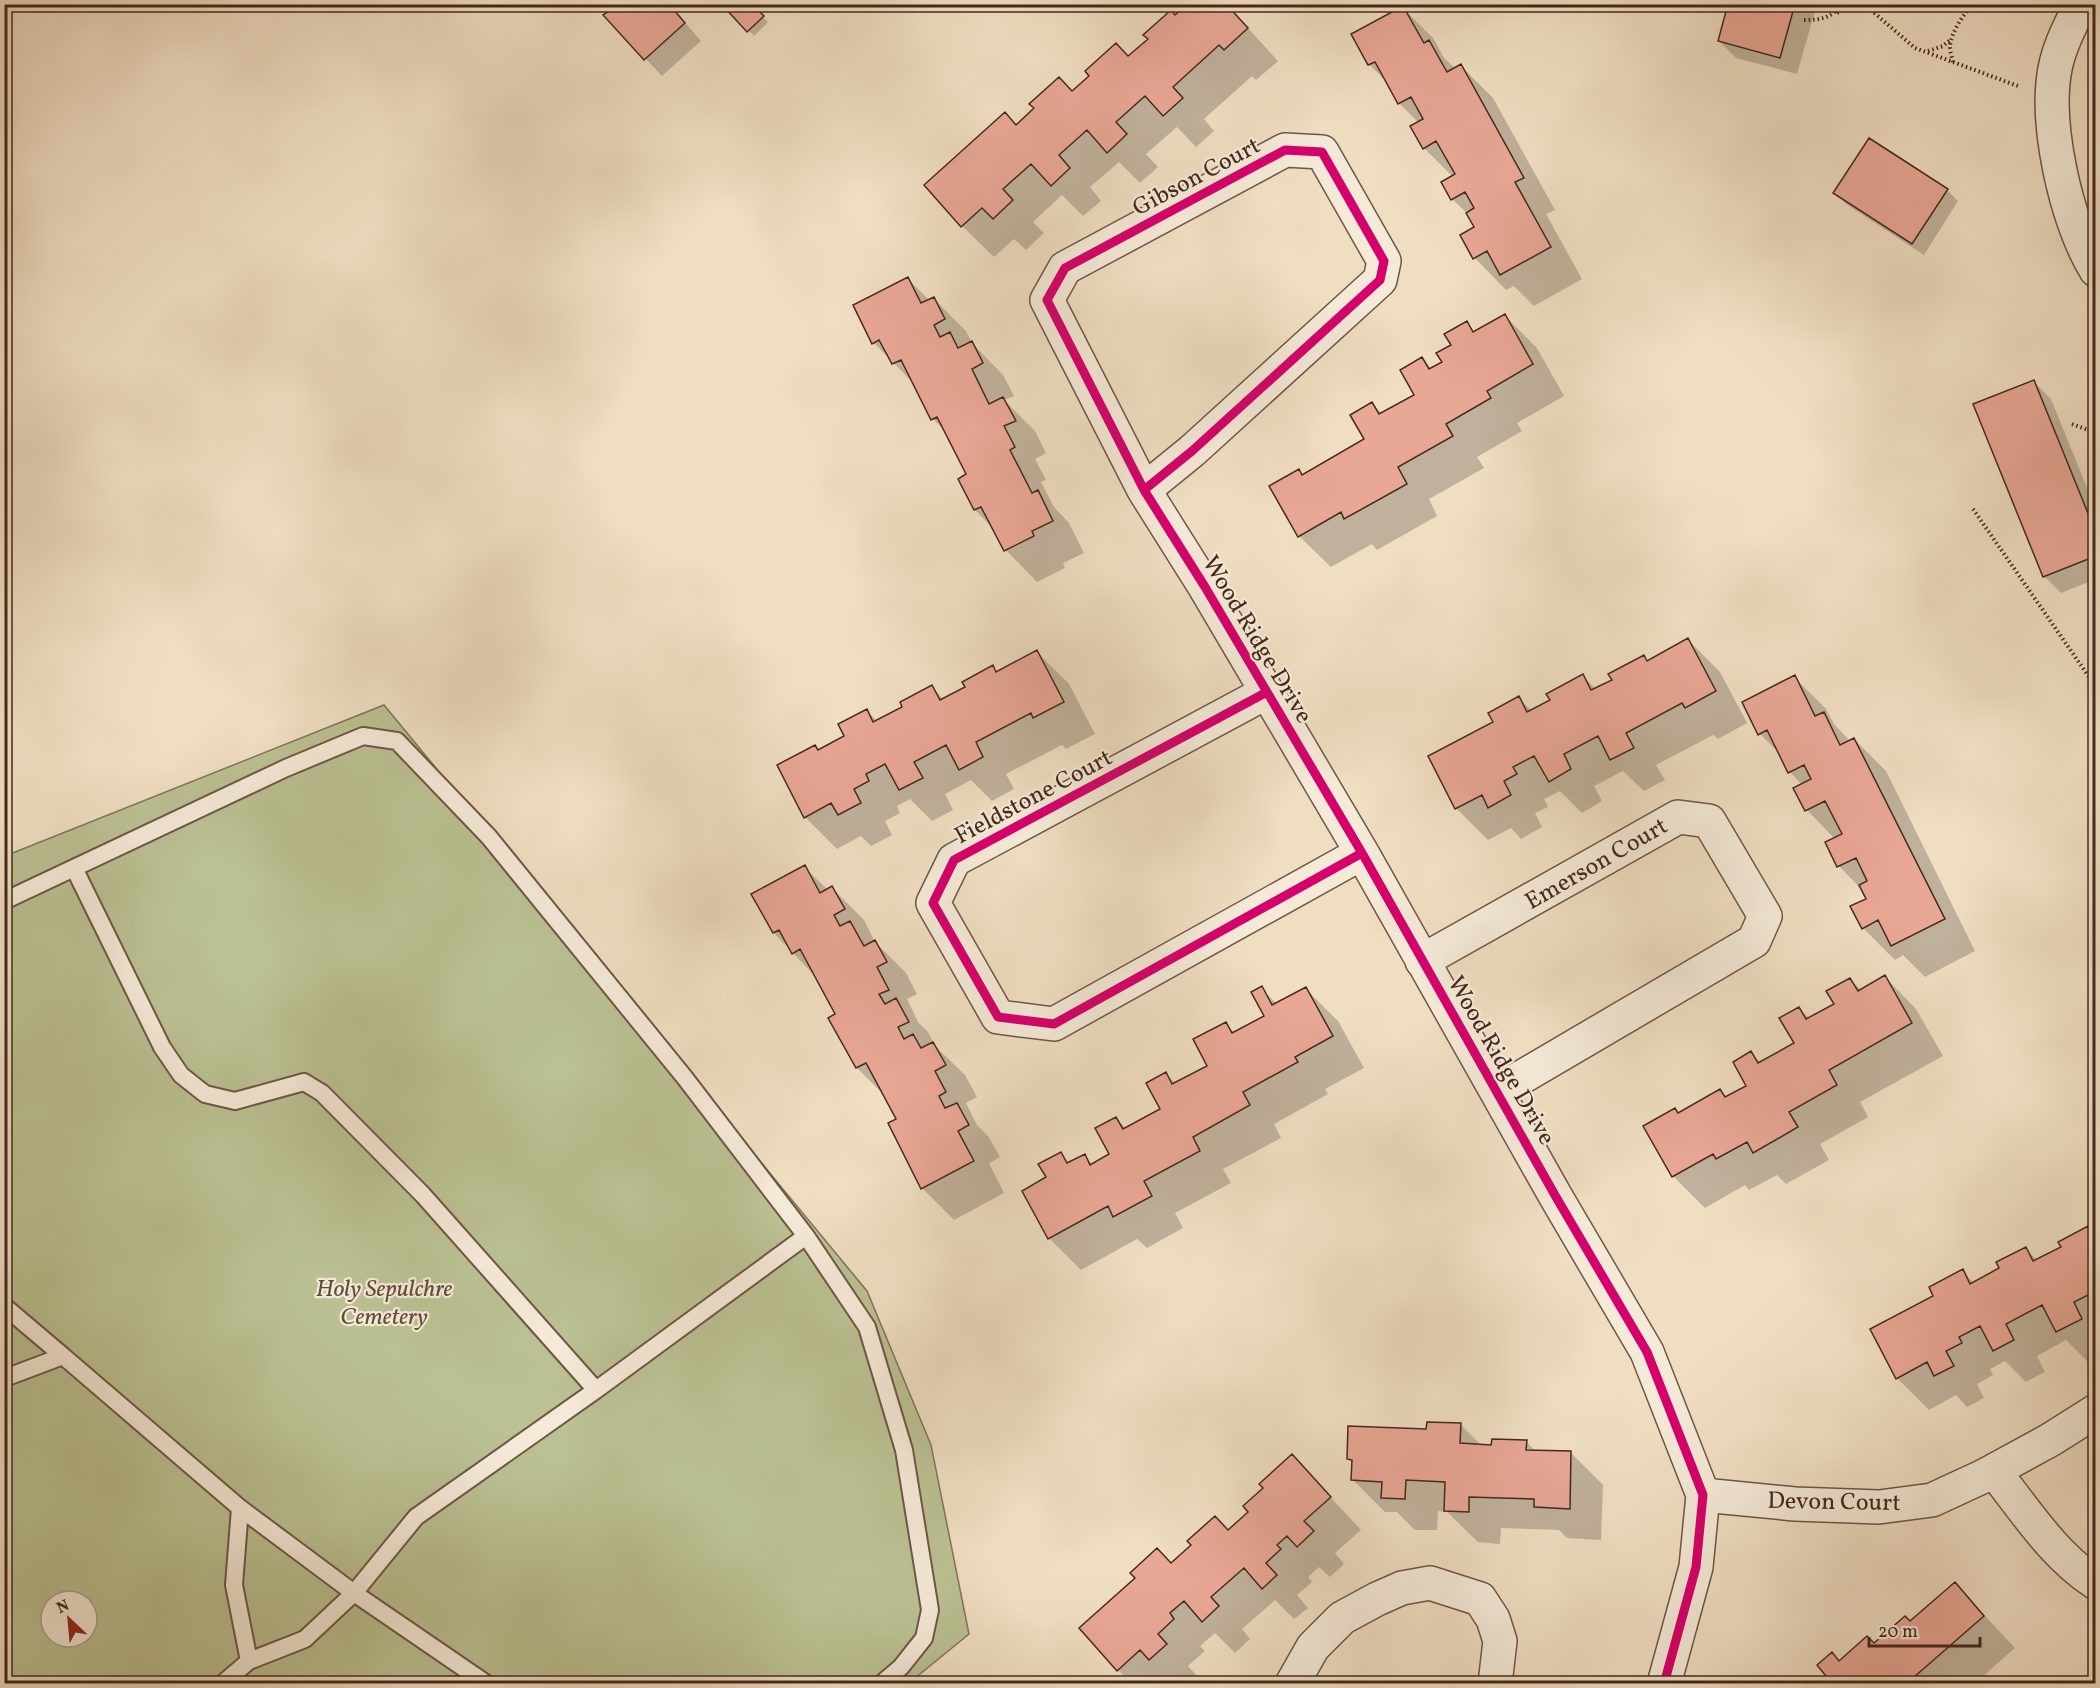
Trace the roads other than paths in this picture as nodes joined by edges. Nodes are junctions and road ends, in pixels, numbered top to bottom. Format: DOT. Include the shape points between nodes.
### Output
graph roads {
  1 [pos="2080,4"];
  2 [pos="2096,270"];
  3 [pos="1144,490"];
  4 [pos="1267,692"];
  5 [pos="1362,853"];
  6 [pos="74,868"];
  7 [pos="4,901"];
  8 [pos="1422,961"];
  9 [pos="1498,1091"];
  10 [pos="806,1236"];
  11 [pos="4,1306"];
  12 [pos="63,1356"];
  13 [pos="4,1376"];
  14 [pos="596,1390"];
  15 [pos="2096,1411"];
  16 [pos="1994,1471"];
  17 [pos="1704,1495"];
  18 [pos="240,1508"];
  19 [pos="2096,1583"];
  20 [pos="354,1593"];
  21 [pos="249,1661"];
  22 [pos="222,1683"];
  23 [pos="487,1683"];
  24 [pos="881,1683"];
  25 [pos="1292,1683"];
  26 [pos="1495,1683"];
  27 [pos="1664,1683"];
  1 -- 2 [label="street" via="2056,65 2052,112 2068,205"];
  3 -- 3 [label="street, Gibson Court" via="1047,300 1065,268 1285,150 1322,152 1384,261 1380,280"];
  3 -- 4 [label="street, Wood Ridge Drive"];
  4 -- 5 [label="street, Wood Ridge Drive"];
  4 -- 5 [label="street, Fieldstone Court" via="954,860 933,903 998,1017 1054,1024"];
  5 -- 8 [label="street, Wood Ridge Drive"];
  6 -- 7 [label="lane"];
  6 -- 10 [label="lane" via="363,736 397,741 489,837 685,1078"];
  6 -- 14 [label="lane" via="162,1047 181,1075 205,1094 235,1101 304,1082 322,1093 423,1195"];
  8 -- 9 [label="street, Wood Ridge Drive"];
  8 -- 9 [label="street, Emerson Court" via="1678,817 1709,821 1760,907 1765,916 1755,941"];
  9 -- 17 [label="street, Wood Ridge Drive" via="1647,1352"];
  10 -- 14 [label="lane"];
  10 -- 24 [label="lane" via="867,1327 908,1473 930,1610 924,1638 902,1667"];
  11 -- 12 [label="lane"];
  12 -- 13 [label="lane"];
  12 -- 18 [label="lane"];
  14 -- 20 [label="lane" via="416,1517"];
  15 -- 16 [label="street, Devon Court"];
  16 -- 17 [label="street, Devon Court" via="1932,1500 1879,1507"];
  16 -- 19 [label="street" via="2051,1543 2079,1572"];
  17 -- 27 [label="street, Wood Ridge Drive" via="1696,1567"];
  18 -- 20 [label="lane"];
  18 -- 21 [label="lane" via="234,1585"];
  20 -- 21 [label="lane" via="305,1640"];
  20 -- 23 [label="lane"];
  21 -- 22 [label="lane"];
  25 -- 26 [label="street" via="1313,1647 1342,1618 1402,1588 1430,1583 1480,1599 1493,1619 1500,1641"];
}
